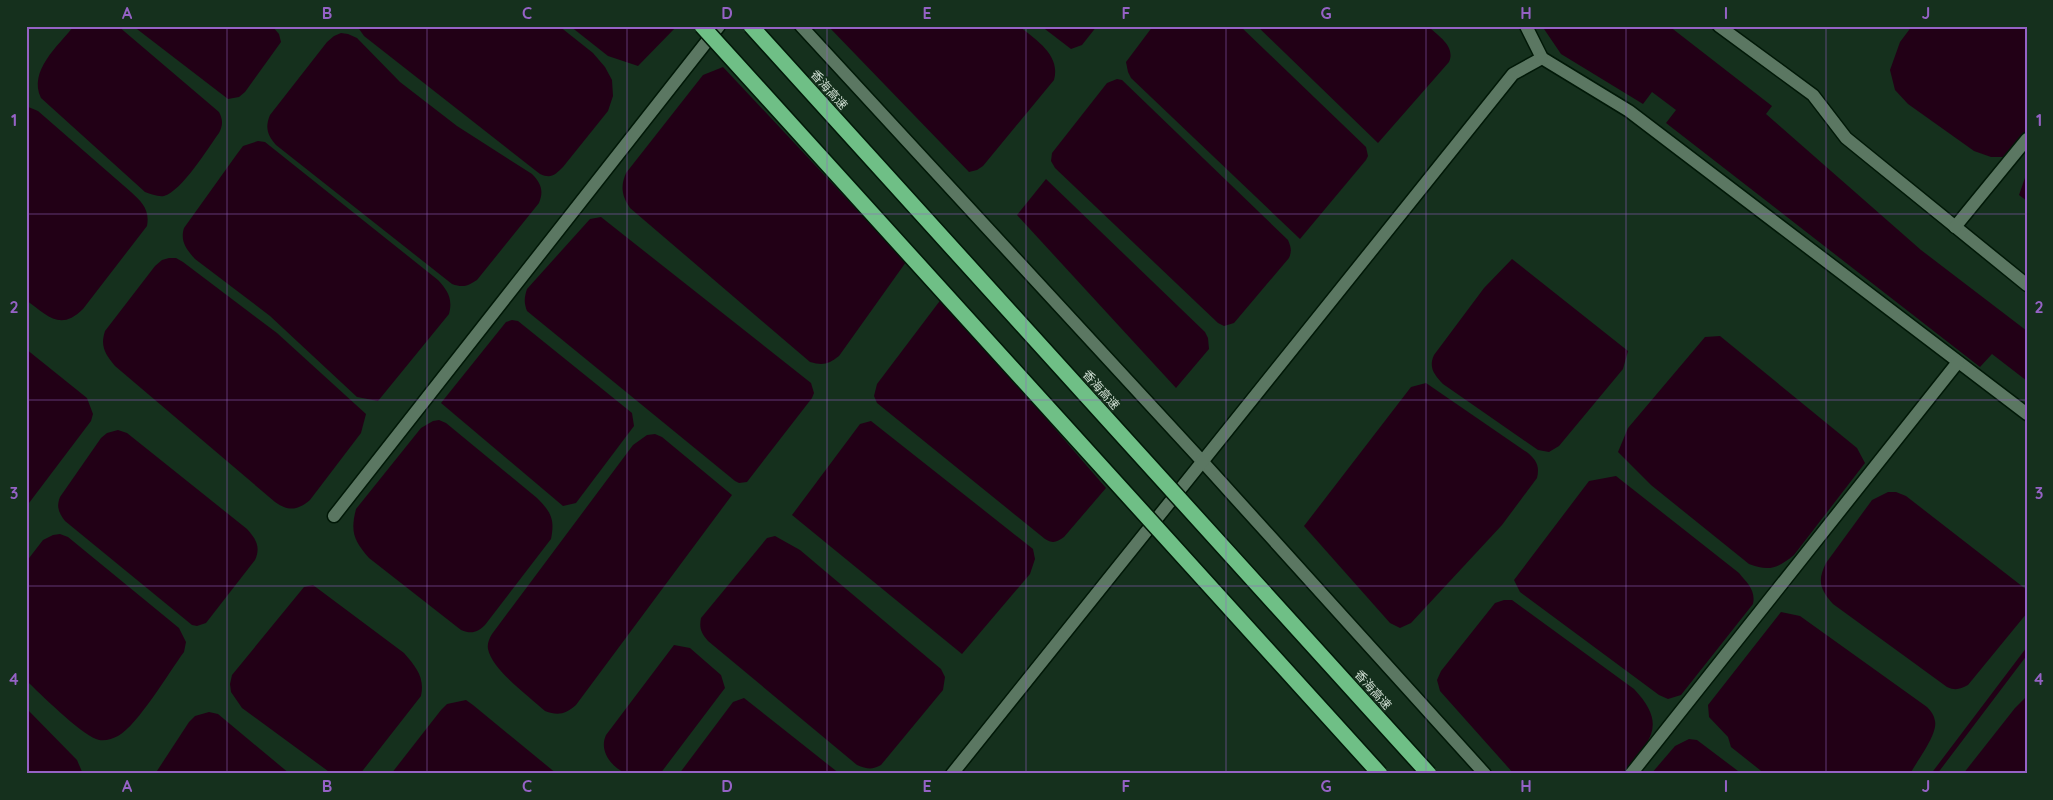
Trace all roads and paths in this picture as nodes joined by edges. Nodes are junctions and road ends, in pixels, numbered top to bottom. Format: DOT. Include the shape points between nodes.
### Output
graph roads {
  1 [pos="702,26"];
  2 [pos="719,26"];
  3 [pos="751,26"];
  4 [pos="801,26"];
  5 [pos="1526,26"];
  6 [pos="1719,26"];
  7 [pos="1542,58"];
  8 [pos="2027,139"];
  9 [pos="1955,227"];
  10 [pos="2027,285"];
  11 [pos="1958,362"];
  12 [pos="2027,414"];
  13 [pos="1202,461"];
  14 [pos="334,516"];
  15 [pos="952,774"];
  16 [pos="1380,774"];
  17 [pos="1429,774"];
  18 [pos="1485,774"];
  19 [pos="1630,774"];
  1 -- 16 [label="highway, bridge"];
  2 -- 14 [label="street"];
  3 -- 17 [label="highway, 香海高速, bridge"];
  4 -- 13 [label="street"];
  5 -- 7 [label="street"];
  6 -- 9 [label="street" via="1813,95 1846,138"];
  7 -- 11 [label="street" via="1629,111"];
  7 -- 13 [label="street" via="1514,74"];
  8 -- 9 [label="street"];
  9 -- 10 [label="street"];
  11 -- 12 [label="street"];
  11 -- 19 [label="street"];
  13 -- 15 [label="street"];
  13 -- 18 [label="street"];
}
